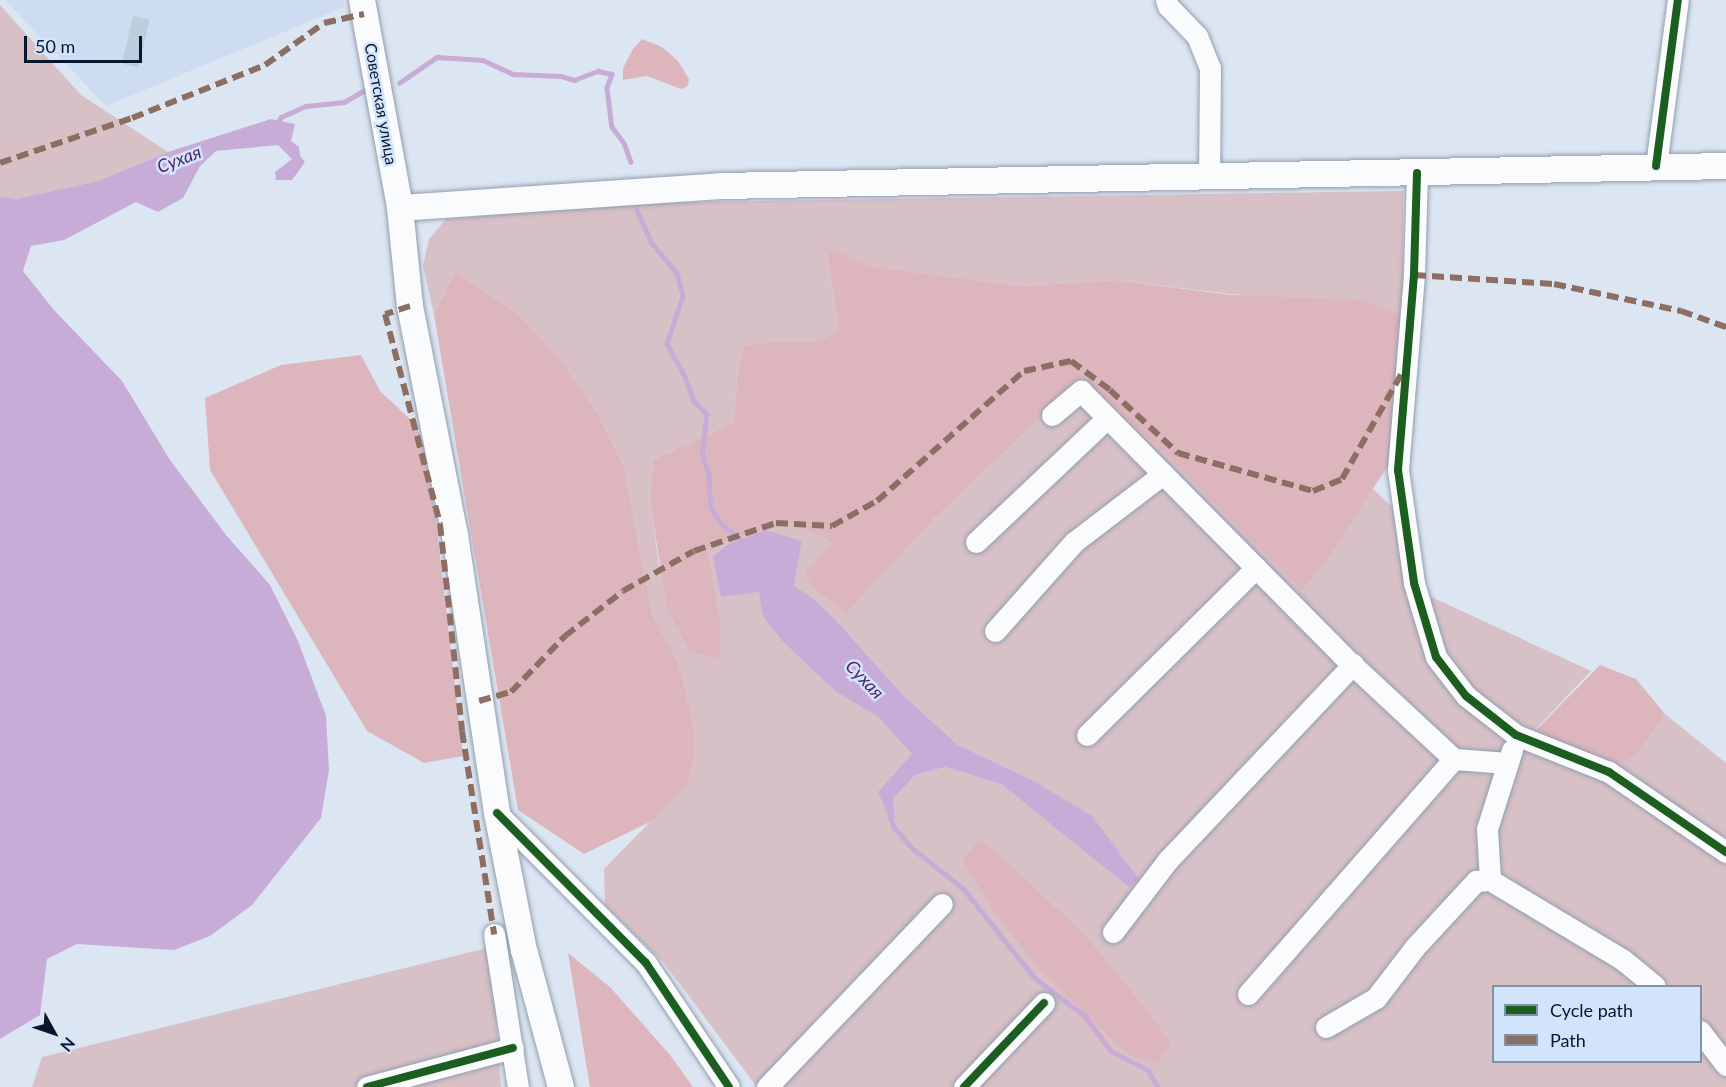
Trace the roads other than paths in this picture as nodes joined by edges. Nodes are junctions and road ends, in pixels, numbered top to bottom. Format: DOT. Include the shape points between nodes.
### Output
graph roads {
  1 [pos="362,0"];
  2 [pos="1166,0"];
  3 [pos="1678,0"];
  4 [pos="1656,166"];
  5 [pos="1726,166"];
  6 [pos="1417,173"];
  7 [pos="1209,176"];
  8 [pos="400,208"];
  9 [pos="1052,415"];
  10 [pos="1107,418"];
  11 [pos="1162,474"];
  12 [pos="976,542"];
  13 [pos="1256,568"];
  14 [pos="995,631"];
  15 [pos="1353,664"];
  16 [pos="1087,735"];
  17 [pos="1516,735"];
  18 [pos="1454,759"];
  19 [pos="1508,763"];
  20 [pos="497,813"];
  21 [pos="1726,852"];
  22 [pos="1490,880"];
  23 [pos="942,904"];
  24 [pos="1113,932"];
  25 [pos="494,934"];
  26 [pos="1653,985"];
  27 [pos="1248,994"];
  28 [pos="1044,1002"];
  29 [pos="1326,1027"];
  30 [pos="1702,1032"];
  31 [pos="513,1048"];
  32 [pos="1726,1065"];
  33 [pos="558,1084"];
  34 [pos="367,1087"];
  35 [pos="518,1087"];
  36 [pos="729,1087"];
  37 [pos="767,1087"];
  38 [pos="964,1087"];
  1 -- 8 [label="main road, Советская улица"];
  2 -- 7 [label="street" via="1197,36 1210,68"];
  3 -- 4 [label="street"];
  4 -- 5 [label="main road"];
  4 -- 6 [label="main road"];
  6 -- 7 [label="main road"];
  6 -- 17 [label="street" via="1414,275 1398,470 1414,583 1436,657 1466,696"];
  7 -- 8 [label="main road" via="722,186"];
  8 -- 20 [label="main road, Советская улица" via="410,306 455,535"];
  9 -- 10 [label="street" via="1080,392"];
  10 -- 11 [label="street"];
  10 -- 12 [label="street"];
  11 -- 13 [label="street"];
  11 -- 14 [label="street" via="1074,542"];
  13 -- 15 [label="street"];
  13 -- 16 [label="street"];
  15 -- 18 [label="street"];
  15 -- 24 [label="street" via="1167,861"];
  17 -- 19 [label="street"];
  17 -- 21 [label="street" via="1609,772"];
  18 -- 19 [label="street"];
  18 -- 27 [label="street"];
  19 -- 22 [label="street" via="1486,830"];
  20 -- 33 [label="main road, Советская улица" via="524,950"];
  20 -- 36 [label="street" via="646,963"];
  22 -- 26 [label="street" via="1623,960"];
  22 -- 29 [label="street" via="1476,880 1415,946 1376,998"];
  23 -- 37 [label="street"];
  25 -- 31 [label="street"];
  28 -- 38 [label="street"];
  30 -- 32 [label="street"];
  31 -- 34 [label="street"];
  31 -- 35 [label="street"];
}
